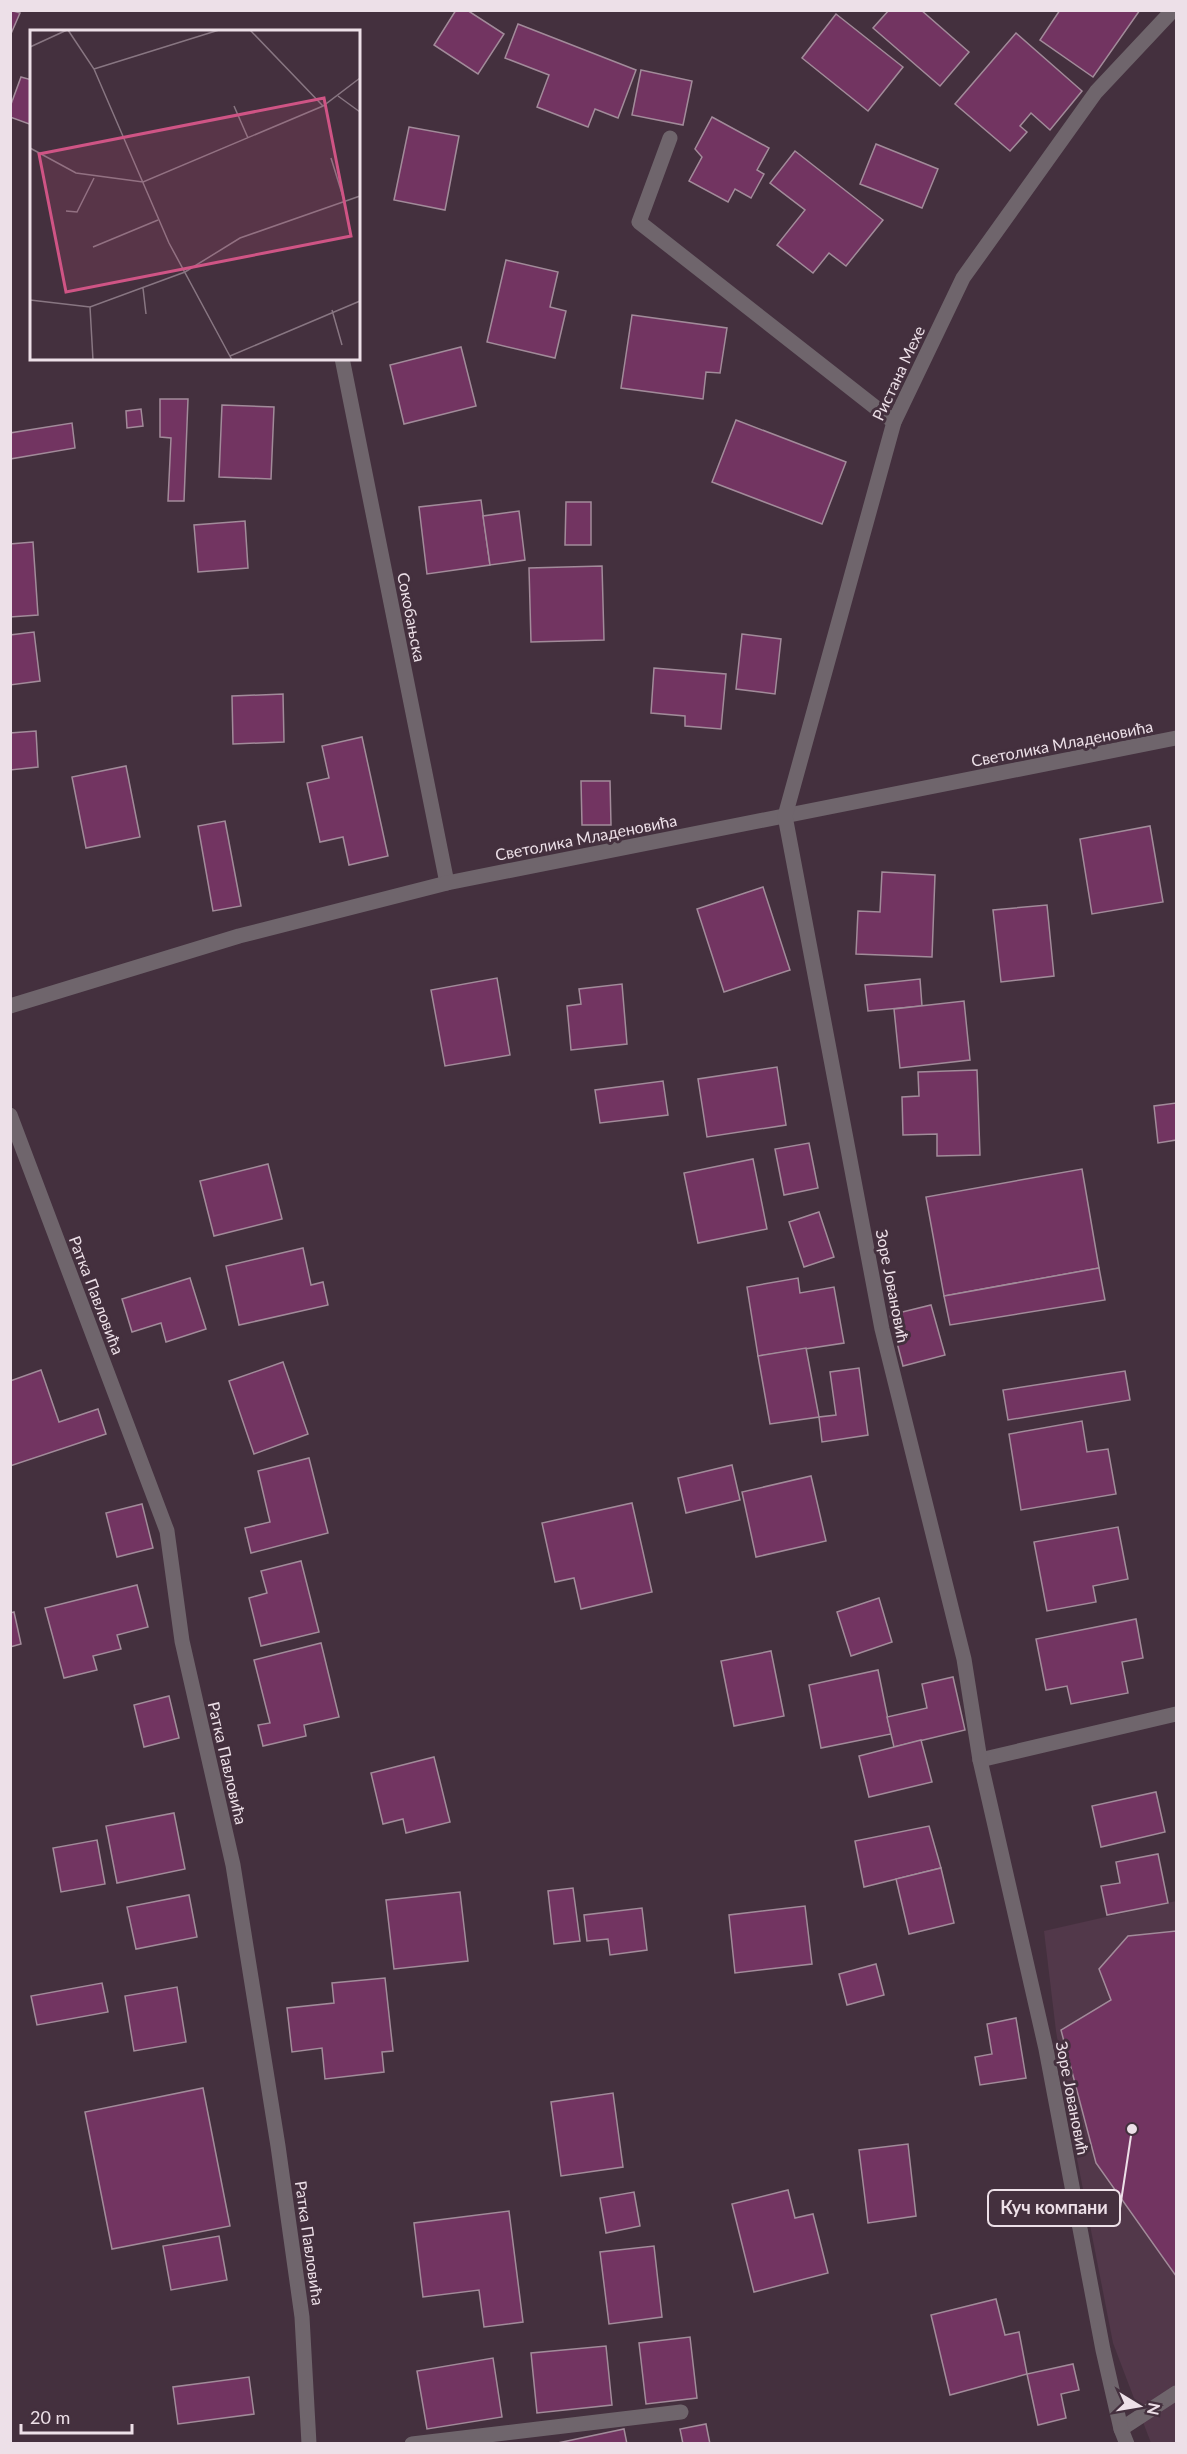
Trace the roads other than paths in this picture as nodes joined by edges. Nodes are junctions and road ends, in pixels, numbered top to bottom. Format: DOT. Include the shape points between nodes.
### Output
graph roads {
  1 [pos="1173,10"];
  2 [pos="670,138"];
  3 [pos="342,360"];
  4 [pos="894,422"];
  5 [pos="1176,738"];
  6 [pos="785,816"];
  7 [pos="447,883"];
  8 [pos="10,1006"];
  9 [pos="10,1115"];
  10 [pos="1176,1714"];
  11 [pos="980,1760"];
  12 [pos="1176,2393"];
  13 [pos="681,2412"];
  14 [pos="1124,2436"];
  15 [pos="309,2444"];
  16 [pos="412,2444"];
  1 -- 4 [label="street, Ристана Мехе" via="1096,92 963,278"];
  2 -- 4 [label="street" via="639,222"];
  3 -- 7 [label="street, Сокобањска"];
  4 -- 6 [label="street, Ристана Мехе"];
  5 -- 6 [label="street, Светолика Младеновића"];
  6 -- 7 [label="street, Светолика Младеновића"];
  6 -- 11 [label="street, Зоре Јовановић" via="882,1329 964,1659"];
  7 -- 8 [label="street, Светолика Младеновића" via="239,936"];
  9 -- 15 [label="street, Ратка Павловића" via="167,1531 182,1641 233,1865 272,2111 302,2317"];
  10 -- 11 [label="street"];
  11 -- 14 [label="street, Зоре Јовановић" via="1046,2049 1102,2350"];
  12 -- 14 [label="street"];
  13 -- 16 [label="street"];
}
